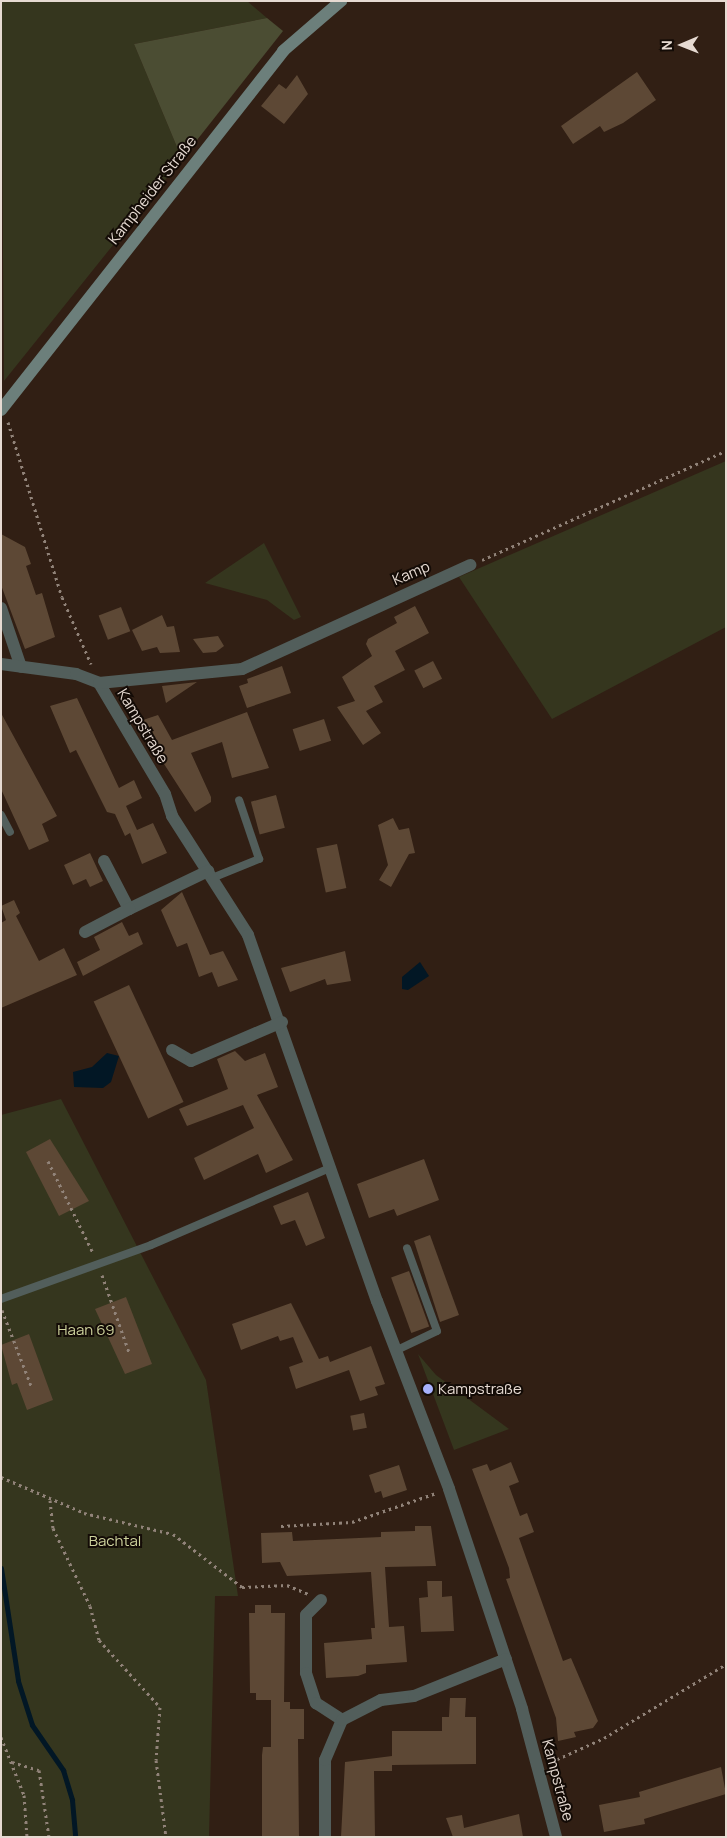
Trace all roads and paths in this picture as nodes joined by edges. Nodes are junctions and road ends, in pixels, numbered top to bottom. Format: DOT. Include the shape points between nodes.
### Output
graph roads {
  1 [pos="341,1"];
  2 [pos="2,405"];
  3 [pos="726,451"];
  4 [pos="470,565"];
  5 [pos="1,608"];
  6 [pos="1,664"];
  7 [pos="21,667"];
  8 [pos="99,683"];
  9 [pos="239,800"];
  10 [pos="1,814"];
  11 [pos="10,832"];
  12 [pos="104,861"];
  13 [pos="210,874"];
  14 [pos="130,909"];
  15 [pos="85,932"];
  16 [pos="282,1022"];
  17 [pos="172,1050"];
  18 [pos="48,1161"];
  19 [pos="330,1168"];
  20 [pos="407,1248"];
  21 [pos="98,1265"];
  22 [pos="1,1299"];
  23 [pos="1,1308"];
  24 [pos="396,1350"];
  25 [pos="129,1352"];
  26 [pos="32,1388"];
  27 [pos="1,1477"];
  28 [pos="449,1489"];
  29 [pos="50,1500"];
  30 [pos="281,1526"];
  31 [pos="321,1600"];
  32 [pos="506,1659"];
  33 [pos="726,1664"];
  34 [pos="342,1720"];
  35 [pos="1,1737"];
  36 [pos="1,1752"];
  37 [pos="6,1754"];
  38 [pos="12,1762"];
  39 [pos="539,1768"];
  40 [pos="27,1837"];
  41 [pos="49,1837"];
  42 [pos="166,1837"];
  43 [pos="325,1837"];
  44 [pos="556,1837"];
  1 -- 2 [label="street, Kampheider Straße" via="283,51"];
  2 -- 8 [label="path" via="62,597"];
  3 -- 4 [label="path"];
  4 -- 8 [label="street, Kamp" via="242,669"];
  5 -- 7 [label="street"];
  6 -- 7 [label="street, Kampstraße"];
  7 -- 8 [label="street, Kampstraße" via="76,674"];
  8 -- 13 [label="street, Kampstraße" via="165,794 172,816"];
  9 -- 13 [label="lane" via="259,859"];
  10 -- 11 [label="lane"];
  12 -- 14 [label="street"];
  13 -- 14 [label="street"];
  13 -- 16 [label="street, Kampstraße" via="248,935"];
  14 -- 15 [label="street"];
  16 -- 17 [label="street" via="191,1061"];
  16 -- 19 [label="street, Kampstraße"];
  18 -- 21 [label="path"];
  19 -- 21 [label="lane"];
  19 -- 24 [label="street, Kampstraße"];
  20 -- 24 [label="lane" via="437,1331"];
  21 -- 22 [label="lane"];
  21 -- 25 [label="path"];
  23 -- 26 [label="path"];
  24 -- 28 [label="street, Kampstraße"];
  27 -- 29 [label="path"];
  28 -- 30 [label="path" via="352,1522"];
  28 -- 32 [label="street, Kampstraße"];
  29 -- 31 [label="path" via="84,1513 173,1534 242,1587 287,1585"];
  29 -- 42 [label="path" via="53,1528 90,1606 99,1640 160,1707 156,1760"];
  31 -- 34 [label="street" via="306,1615 306,1673 316,1703"];
  32 -- 34 [label="street" via="414,1696 381,1700"];
  32 -- 39 [label="street, Kampstraße"];
  33 -- 39 [label="path" via="604,1738"];
  34 -- 43 [label="street" via="325,1760"];
  35 -- 37 [label="path"];
  36 -- 37 [label="path"];
  37 -- 38 [label="path"];
  38 -- 40 [label="path" via="24,1794"];
  38 -- 41 [label="path" via="39,1770"];
  39 -- 44 [label="street, Kampstraße"];
}
